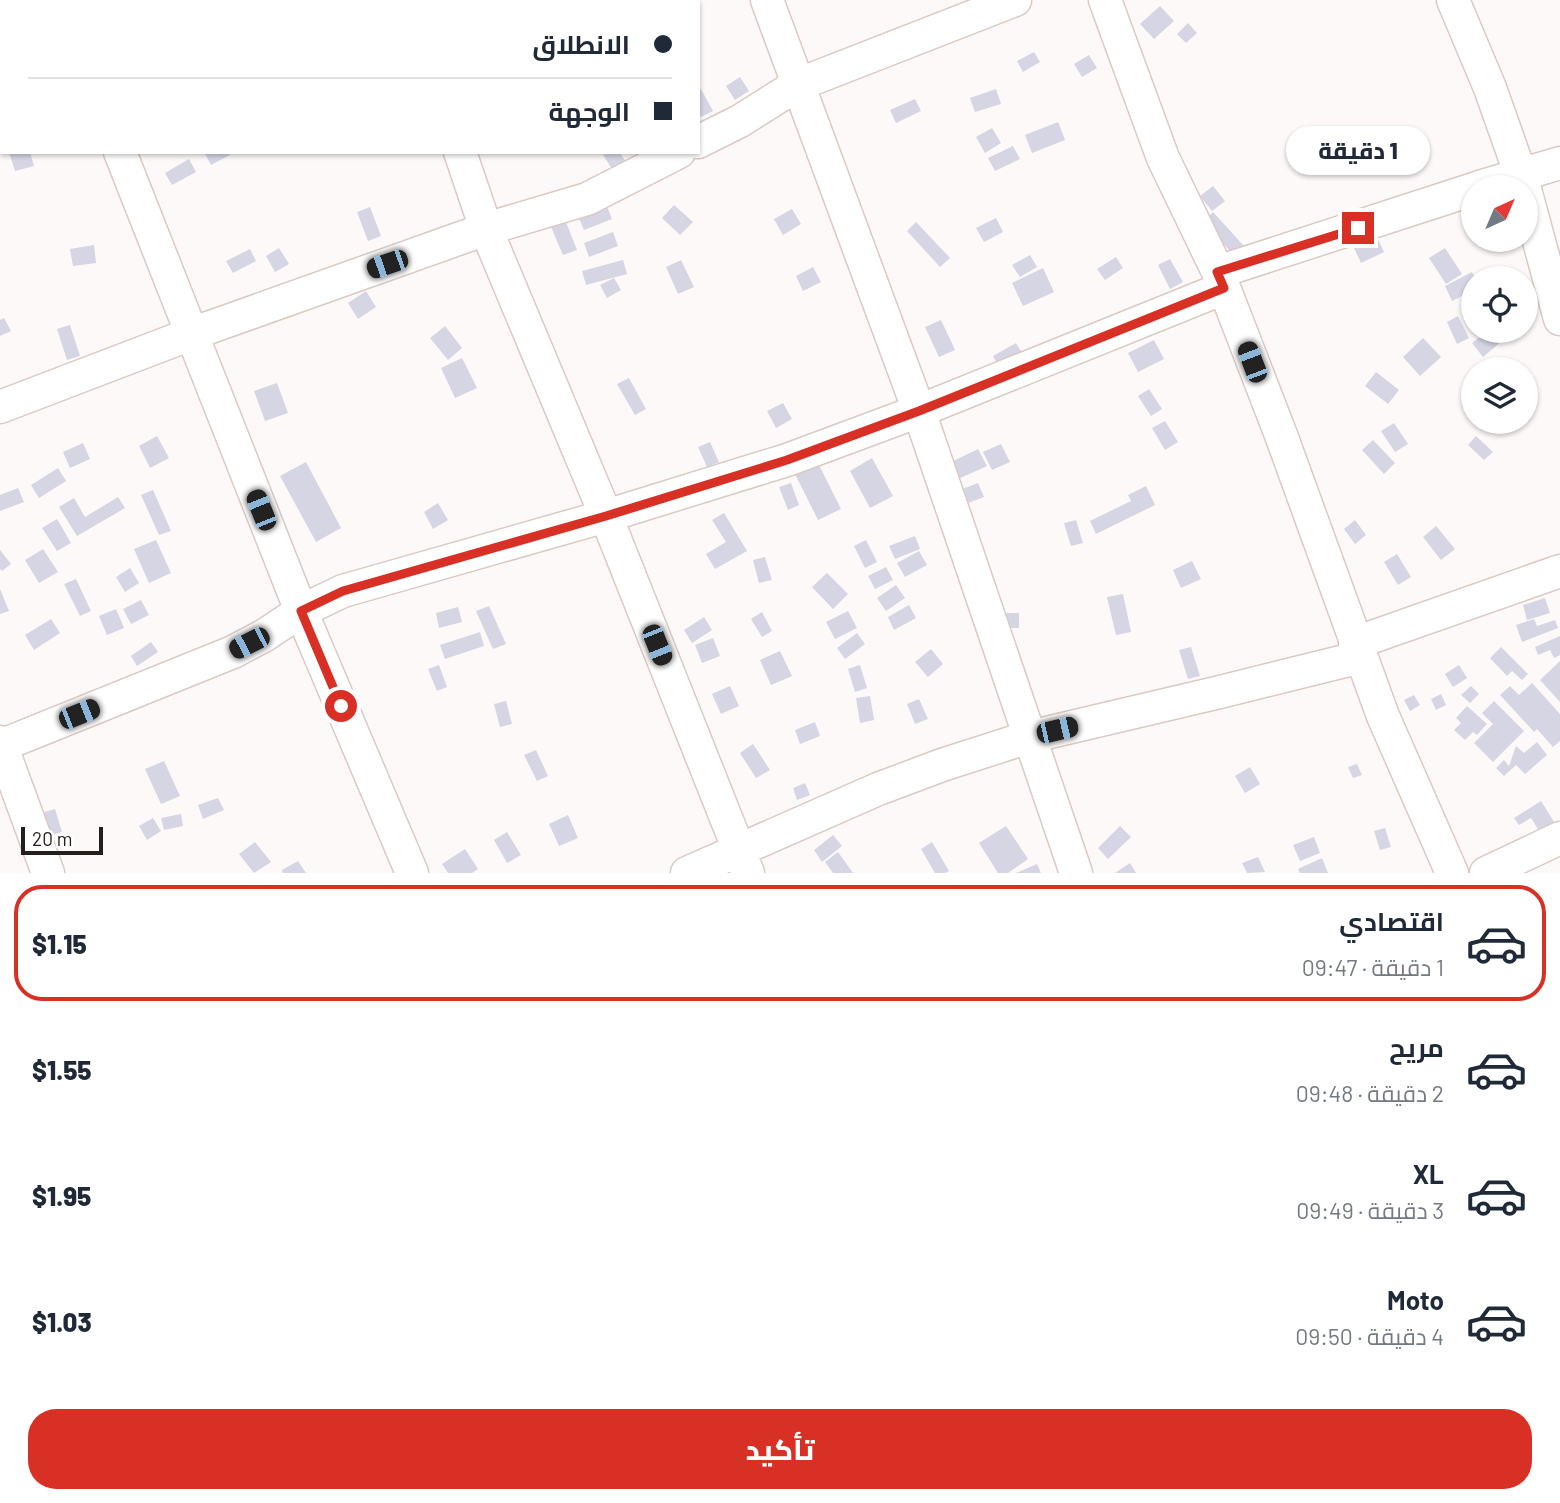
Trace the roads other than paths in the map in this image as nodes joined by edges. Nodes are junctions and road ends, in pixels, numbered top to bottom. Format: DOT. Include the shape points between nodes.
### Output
graph roads {
  1 [pos="767,0"];
  2 [pos="1015,0"];
  3 [pos="1105,0"];
  4 [pos="1453,0"];
  5 [pos="797,86"];
  6 [pos="700,141"];
  7 [pos="121,154"];
  8 [pos="461,154"];
  9 [pos="675,154"];
  10 [pos="1560,163"];
  11 [pos="1521,175"];
  12 [pos="1538,176"];
  13 [pos="1461,194"];
  14 [pos="486,229"];
  15 [pos="1538,236"];
  16 [pos="1221,280"];
  17 [pos="1560,319"];
  18 [pos="191,334"];
  19 [pos="0,407"];
  20 [pos="919,411"];
  21 [pos="606,516"];
  22 [pos="1560,571"];
  23 [pos="301,611"];
  24 [pos="1358,650"];
  25 [pos="1029,737"];
  26 [pos="0,744"];
  27 [pos="1560,838"];
  28 [pos="744,862"];
  29 [pos="48,873"];
  30 [pos="412,873"];
  31 [pos="687,873"];
  32 [pos="1076,873"];
  33 [pos="1452,873"];
  34 [pos="1486,873"];
  1 -- 5 [label="street"];
  2 -- 5 [label="street"];
  3 -- 16 [label="street" via="1163,158"];
  4 -- 11 [label="street"];
  5 -- 6 [label="street"];
  5 -- 20 [label="street"];
  7 -- 18 [label="street"];
  8 -- 14 [label="street"];
  9 -- 14 [label="street" via="587,199"];
  10 -- 12 [label="street"];
  13 -- 16 [label="street"];
  14 -- 18 [label="street"];
  14 -- 21 [label="street"];
  15 -- 17 [label="street"];
  16 -- 20 [label="street"];
  16 -- 24 [label="street"];
  18 -- 19 [label="street"];
  18 -- 23 [label="street"];
  20 -- 21 [label="street" via="787,460"];
  20 -- 25 [label="street"];
  21 -- 23 [label="street" via="343,591"];
  21 -- 28 [label="street"];
  22 -- 24 [label="street"];
  23 -- 26 [label="street" via="233,652"];
  23 -- 30 [label="street"];
  24 -- 25 [label="street" via="1220,692"];
  24 -- 33 [label="street"];
  25 -- 28 [label="street" via="878,789"];
  25 -- 32 [label="street"];
  26 -- 29 [label="street"];
  27 -- 34 [label="street"];
  28 -- 31 [label="street"];
}
